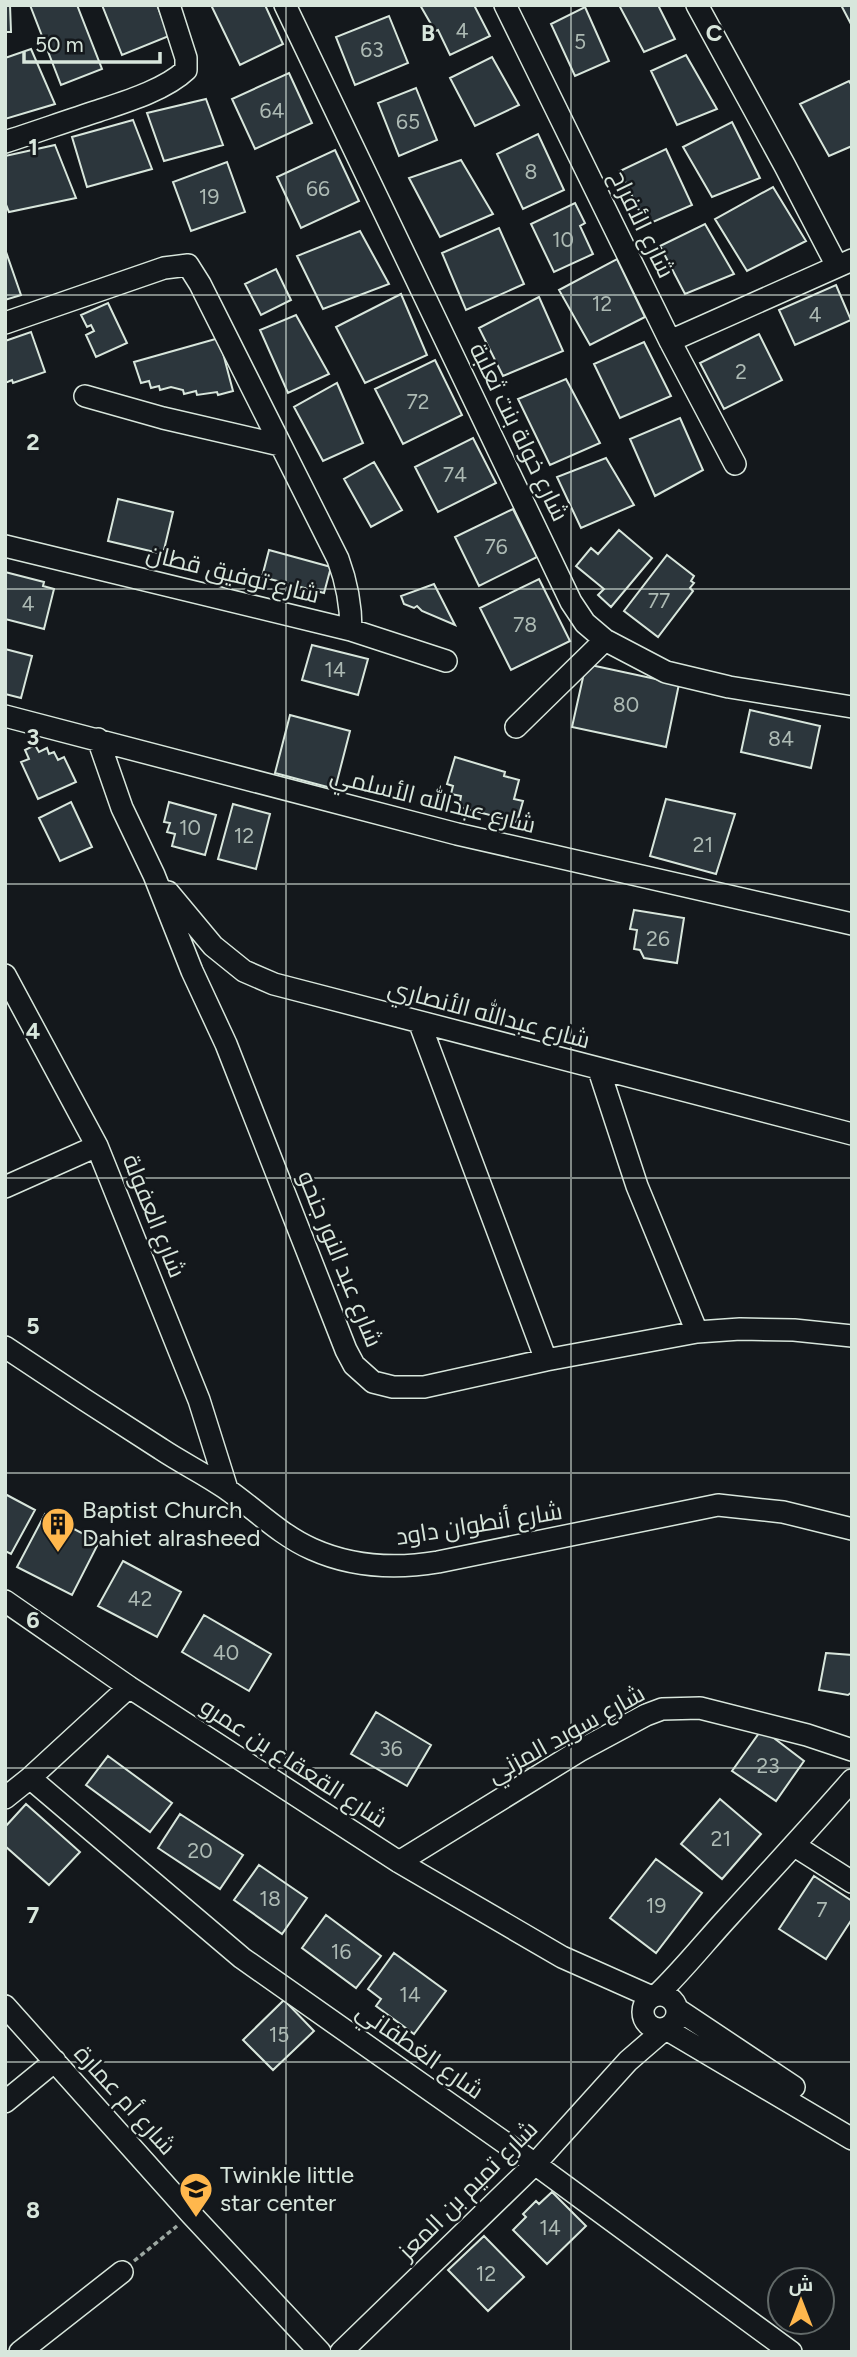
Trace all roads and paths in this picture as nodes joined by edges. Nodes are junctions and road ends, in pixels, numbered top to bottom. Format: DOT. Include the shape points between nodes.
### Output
graph roads {
  1 [pos="169,5"];
  2 [pos="285,5"];
  3 [pos="505,5"];
  4 [pos="697,5"];
  5 [pos="5,142"];
  6 [pos="844,263"];
  7 [pos="5,323"];
  8 [pos="670,341"];
  9 [pos="85,396"];
  10 [pos="280,445"];
  11 [pos="735,464"];
  12 [pos="5,546"];
  13 [pos="351,630"];
  14 [pos="606,640"];
  15 [pos="446,662"];
  16 [pos="852,707"];
  17 [pos="5,716"];
  18 [pos="516,727"];
  19 [pos="98,739"];
  20 [pos="153,875"];
  21 [pos="852,924"];
  22 [pos="5,975"];
  23 [pos="420,1024"];
  24 [pos="598,1070"];
  25 [pos="852,1133"];
  26 [pos="97,1146"];
  27 [pos="5,1187"];
  28 [pos="697,1332"];
  29 [pos="852,1336"];
  30 [pos="5,1347"];
  31 [pos="546,1360"];
  32 [pos="227,1489"];
  33 [pos="852,1529"];
  34 [pos="5,1601"];
  35 [pos="128,1687"];
  36 [pos="852,1750"];
  37 [pos="30,1778"];
  38 [pos="852,1780"];
  39 [pos="5,1798"];
  40 [pos="795,1846"];
  41 [pos="400,1862"];
  42 [pos="852,1882"];
  43 [pos="686,1966"];
  44 [pos="649,2005"];
  45 [pos="5,2006"];
  46 [pos="676,2007"];
  47 [pos="665,2029"];
  48 [pos="55,2061"];
  49 [pos="628,2061"];
  50 [pos="5,2102"];
  51 [pos="852,2124"];
  52 [pos="852,2139"];
  53 [pos="535,2164"];
  54 [pos="191,2214"];
  55 [pos="122,2272"];
  56 [pos="20,2352"];
  57 [pos="320,2352"];
  58 [pos="341,2352"];
  59 [pos="790,2352"];
  1 -- 5 [label="street" via="186,70 132,99"];
  2 -- 14 [label="street, شارع خولة بنت ثعلبة" via="571,602 585,623"];
  3 -- 8 [label="street, شارع الأفراح"];
  4 -- 6 [label="street"];
  6 -- 8 [label="street"];
  7 -- 10 [label="street" via="164,268 188,265"];
  8 -- 11 [label="street, شارع الأفراح"];
  9 -- 10 [label="street"];
  10 -- 13 [label="street" via="346,579"];
  12 -- 13 [label="street, شارع توفيق قطان"];
  13 -- 15 [label="street, شارع توفيق قطان"];
  14 -- 16 [label="street, شارع خولة بنت ثعلبة" via="666,672"];
  14 -- 18 [label="street"];
  17 -- 19 [label="street, شارع عبدالله الأسلمي"];
  19 -- 20 [label="street, شارع عبد النور جنحو" via="122,808"];
  19 -- 21 [label="street, شارع عبدالله الأسلمي" via="457,834"];
  20 -- 23 [label="street, شارع عبدالله الأنصاري" via="213,946 244,971 274,984"];
  20 -- 31 [label="street, شارع عبد النور جنحو" via="226,1044 354,1366 373,1382 424,1387"];
  22 -- 26 [label="street, شارع العفولة"];
  23 -- 24 [label="street, شارع عبدالله الأنصاري"];
  23 -- 31 [label="street"];
  24 -- 25 [label="street, شارع عبدالله الأنصاري"];
  24 -- 28 [label="street" via="637,1186"];
  26 -- 27 [label="street"];
  26 -- 32 [label="street, شارع العفولة" via="199,1400"];
  28 -- 29 [label="street, شارع عبد النور جنحو" via="794,1330"];
  28 -- 31 [label="street, شارع عبد النور جنحو"];
  30 -- 32 [label="street, شارع أنطوان داود"];
  32 -- 33 [label="street, شارع أنطوان داود" via="311,1549 360,1564 411,1566 467,1558 718,1505 783,1513"];
  34 -- 35 [label="street, شارع القعقاع بن عمرو"];
  35 -- 37 [label="street"];
  35 -- 41 [label="street, شارع القعقاع بن عمرو"];
  36 -- 41 [label="street, شارع سويد المزني" via="700,1708 662,1709 579,1752"];
  37 -- 39 [label="street"];
  37 -- 53 [label="street, شارع الغطفاني" via="242,1958"];
  38 -- 40 [label="street, شارع تميم بن المعز"];
  40 -- 42 [label="street"];
  40 -- 43 [label="street, شارع تميم بن المعز"];
  41 -- 44 [label="street, شارع القعقاع بن عمرو"];
  43 -- 44 [label="street, شارع تميم بن المعز"];
  43 -- 46 [label="street, شارع تميم بن المعز"];
  44 -- 46 [label="street" via="665,1996"];
  44 -- 47 [label="street" via="651,2027"];
  44 -- 49 [label="street, شارع تميم بن المعز"];
  45 -- 48 [label="street, شارع أم عمارة"];
  46 -- 47 [label="street" via="677,2017"];
  46 -- 51 [label="street"];
  47 -- 49 [label="street, شارع تميم بن المعز"];
  47 -- 52 [label="street"];
  48 -- 50 [label="street"];
  48 -- 54 [label="street, شارع أم عمارة"];
  49 -- 53 [label="street, شارع تميم بن المعز"];
  53 -- 58 [label="street, شارع تميم بن المعز"];
  53 -- 59 [label="street, شارع الغطفاني"];
  54 -- 55 [label="path"];
  54 -- 57 [label="street, شارع أم عمارة"];
  55 -- 56 [label="street"];
}
